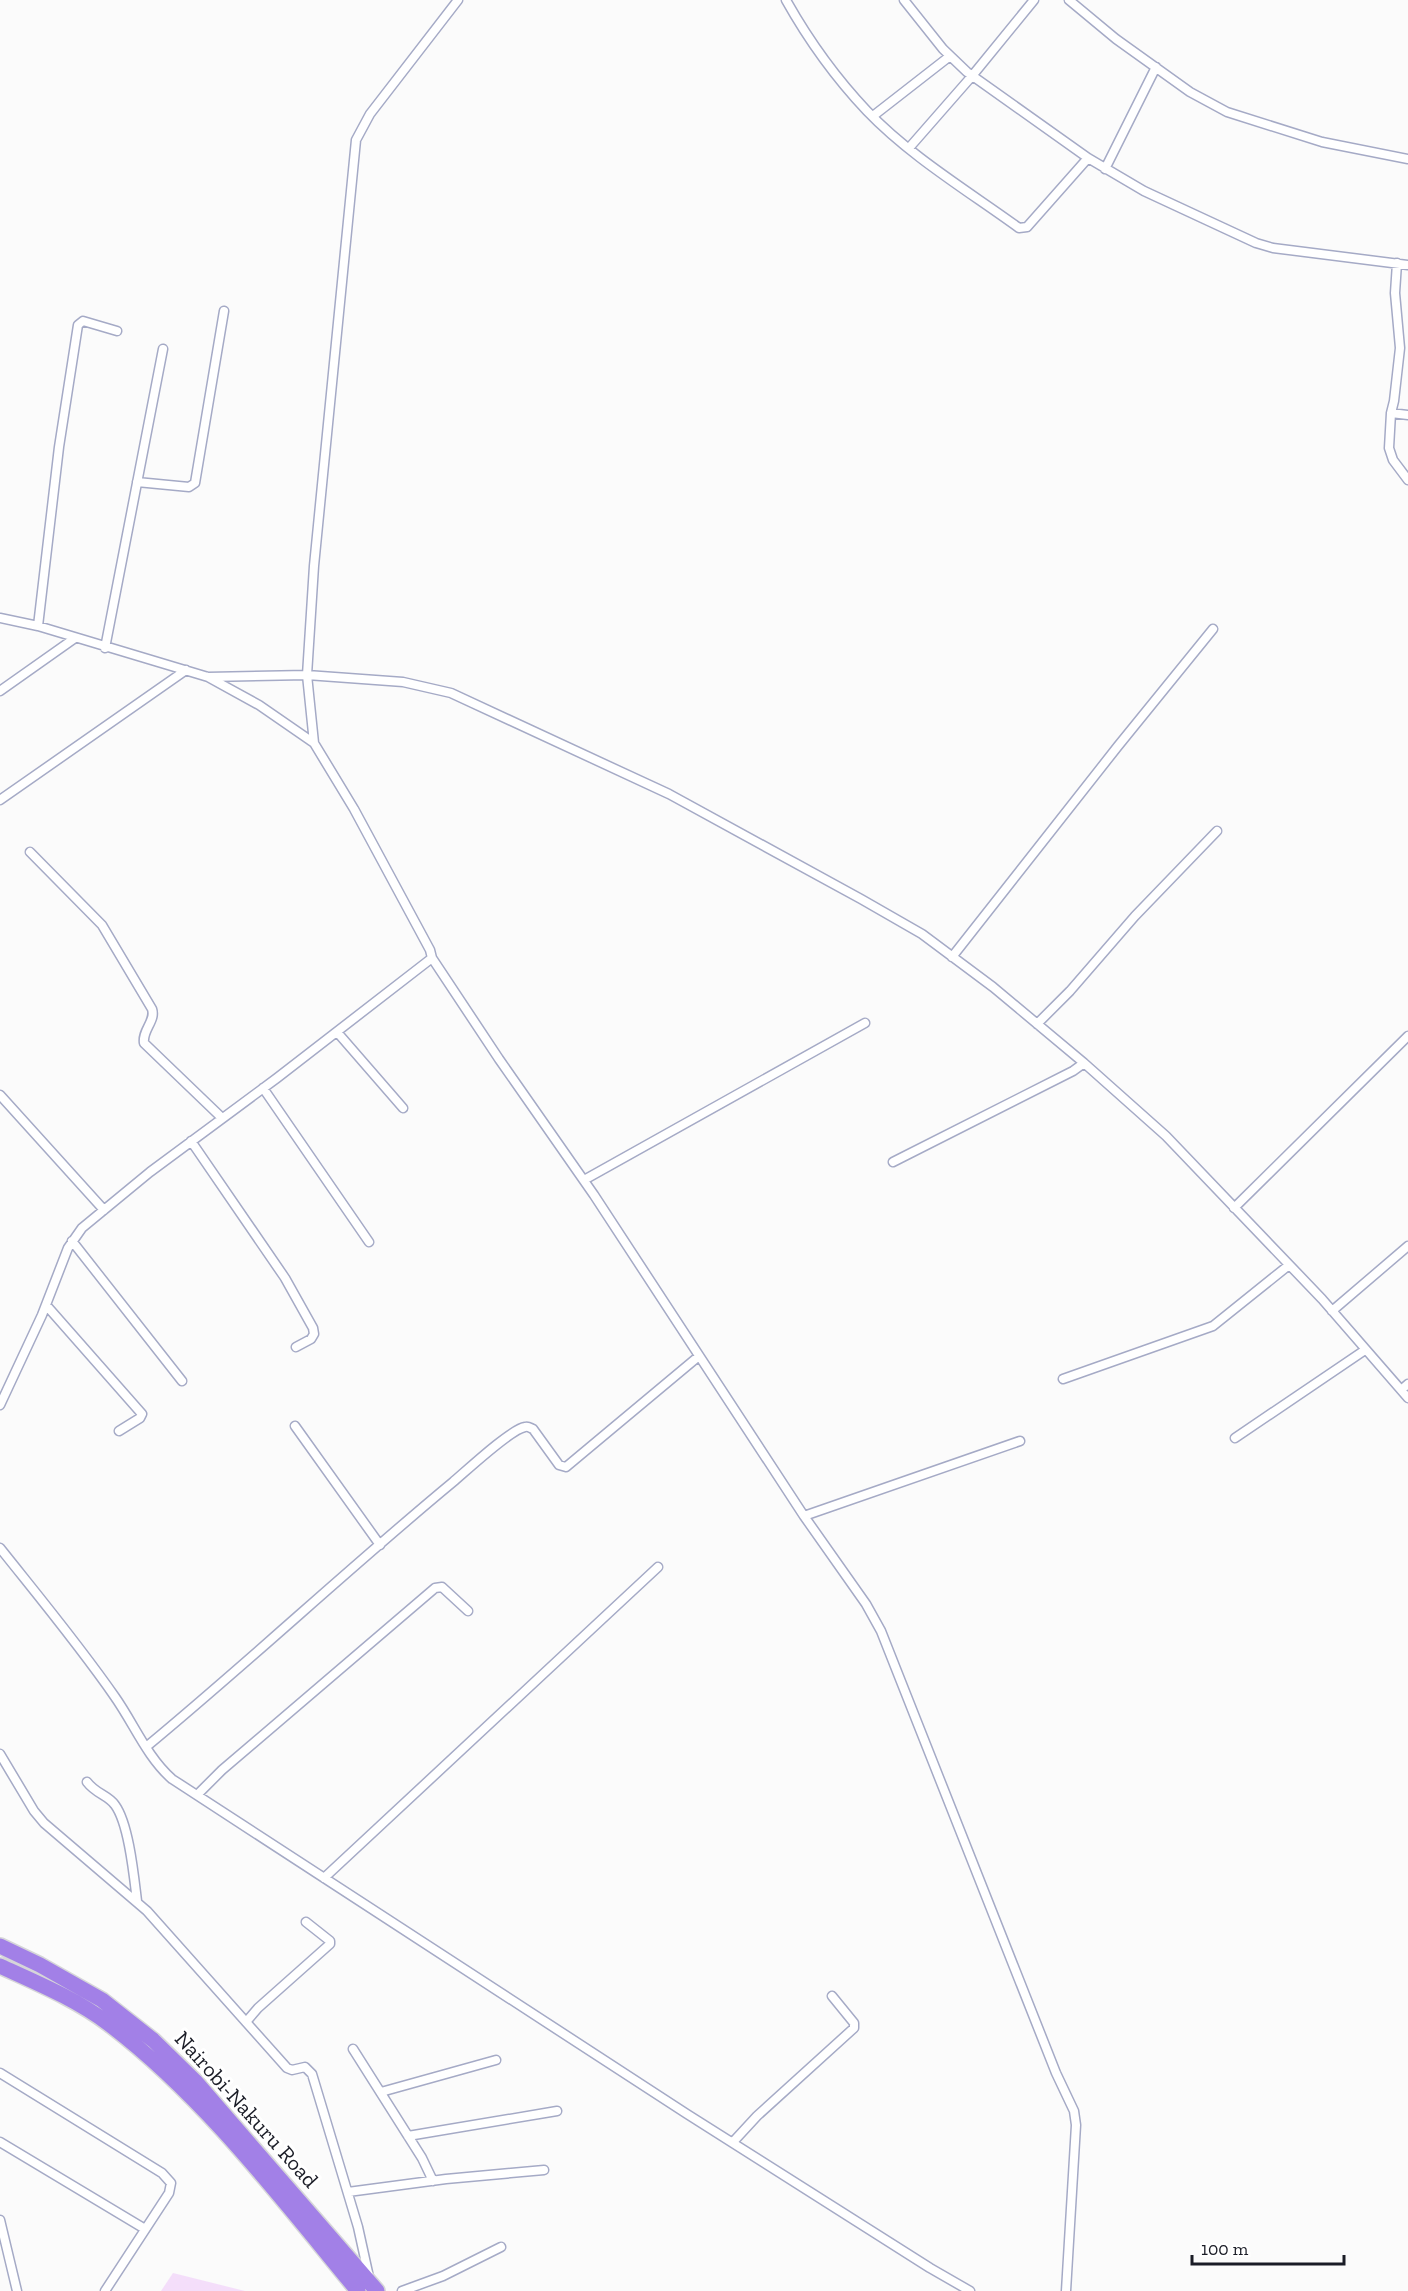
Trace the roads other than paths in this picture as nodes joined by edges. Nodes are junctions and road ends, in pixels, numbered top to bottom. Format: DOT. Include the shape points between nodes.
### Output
graph roads {
  1 [pos="458,0"];
  2 [pos="786,0"];
  3 [pos="904,0"];
  4 [pos="1034,0"];
  5 [pos="1069,0"];
  6 [pos="950,56"];
  7 [pos="1156,68"];
  8 [pos="972,76"];
  9 [pos="873,116"];
  10 [pos="909,148"];
  11 [pos="1088,158"];
  12 [pos="1408,159"];
  13 [pos="1105,169"];
  14 [pos="1397,263"];
  15 [pos="1408,266"];
  16 [pos="224,311"];
  17 [pos="117,331"];
  18 [pos="163,349"];
  19 [pos="1391,413"];
  20 [pos="1408,415"];
  21 [pos="1408,480"];
  22 [pos="136,482"];
  23 [pos="0,618"];
  24 [pos="38,626"];
  25 [pos="1213,629"];
  26 [pos="75,638"];
  27 [pos="105,648"];
  28 [pos="186,670"];
  29 [pos="307,675"];
  30 [pos="208,677"];
  31 [pos="0,691"];
  32 [pos="314,744"];
  33 [pos="0,800"];
  34 [pos="1217,831"];
  35 [pos="30,852"];
  36 [pos="952,957"];
  37 [pos="432,958"];
  38 [pos="865,1023"];
  39 [pos="1037,1024"];
  40 [pos="337,1032"];
  41 [pos="1408,1036"];
  42 [pos="1084,1063"];
  43 [pos="263,1088"];
  44 [pos="0,1095"];
  45 [pos="403,1108"];
  46 [pos="221,1117"];
  47 [pos="190,1141"];
  48 [pos="893,1162"];
  49 [pos="584,1180"];
  50 [pos="1234,1208"];
  51 [pos="104,1210"];
  52 [pos="72,1241"];
  53 [pos="369,1242"];
  54 [pos="1408,1245"];
  55 [pos="1289,1265"];
  56 [pos="46,1305"];
  57 [pos="1332,1311"];
  58 [pos="297,1347"];
  59 [pos="1365,1350"];
  60 [pos="699,1356"];
  61 [pos="1063,1379"];
  62 [pos="182,1381"];
  63 [pos="1404,1387"];
  64 [pos="1408,1398"];
  65 [pos="0,1405"];
  66 [pos="295,1426"];
  67 [pos="119,1431"];
  68 [pos="1235,1438"];
  69 [pos="1020,1441"];
  70 [pos="804,1516"];
  71 [pos="380,1545"];
  72 [pos="0,1548"];
  73 [pos="658,1567"];
  74 [pos="468,1611"];
  75 [pos="146,1747"];
  76 [pos="0,1754"];
  77 [pos="87,1782"];
  78 [pos="197,1796"];
  79 [pos="324,1878"];
  80 [pos="137,1901"];
  81 [pos="306,1922"];
  82 [pos="0,1946"];
  83 [pos="0,1966"];
  84 [pos="831,1996"];
  85 [pos="246,2022"];
  86 [pos="353,2049"];
  87 [pos="495,2060"];
  88 [pos="0,2073"];
  89 [pos="381,2092"];
  90 [pos="557,2111"];
  91 [pos="408,2136"];
  92 [pos="0,2142"];
  93 [pos="733,2142"];
  94 [pos="544,2170"];
  95 [pos="433,2181"];
  96 [pos="348,2192"];
  97 [pos="0,2220"];
  98 [pos="145,2229"];
  99 [pos="501,2247"];
  100 [pos="369,2288"];
  101 [pos="17,2291"];
  102 [pos="105,2291"];
  103 [pos="402,2291"];
  104 [pos="970,2291"];
  105 [pos="1066,2291"];
  1 -- 29 [label="street" via="370,114 356,140"];
  2 -- 9 [label="street" via="809,41"];
  3 -- 6 [label="street"];
  4 -- 8 [label="street"];
  5 -- 7 [label="street"];
  6 -- 8 [label="street"];
  6 -- 9 [label="street"];
  7 -- 12 [label="street" via="1190,92 1247,119 1323,142"];
  7 -- 13 [label="street"];
  8 -- 10 [label="street"];
  8 -- 11 [label="street"];
  9 -- 10 [label="street"];
  10 -- 11 [label="street" via="1019,228 1027,227"];
  11 -- 13 [label="street"];
  13 -- 14 [label="street" via="1256,243"];
  14 -- 15 [label="street"];
  14 -- 19 [label="street" via="1395,293 1400,348"];
  16 -- 22 [label="street" via="195,483 189,487"];
  17 -- 24 [label="street" via="83,321 78,325"];
  18 -- 22 [label="street"];
  19 -- 20 [label="street"];
  19 -- 21 [label="street" via="1390,453"];
  22 -- 27 [label="street"];
  23 -- 24 [label="street"];
  24 -- 26 [label="street"];
  25 -- 36 [label="street"];
  26 -- 27 [label="street"];
  26 -- 31 [label="street"];
  27 -- 28 [label="street"];
  28 -- 30 [label="street"];
  28 -- 33 [label="street"];
  29 -- 30 [label="street"];
  29 -- 32 [label="street"];
  29 -- 36 [label="street" via="403,682 451,693 669,794 922,934"];
  30 -- 32 [label="street" via="259,705"];
  32 -- 37 [label="street" via="354,809"];
  34 -- 39 [label="street"];
  35 -- 46 [label="street" via="102,926 152,1009 154,1017 144,1043"];
  36 -- 39 [label="street"];
  37 -- 40 [label="street"];
  37 -- 49 [label="street"];
  38 -- 49 [label="street"];
  39 -- 42 [label="street"];
  40 -- 43 [label="street"];
  40 -- 45 [label="street"];
  41 -- 50 [label="street"];
  42 -- 48 [label="street"];
  42 -- 50 [label="street" via="1166,1136"];
  43 -- 46 [label="street"];
  43 -- 53 [label="street"];
  44 -- 51 [label="street"];
  46 -- 47 [label="street"];
  47 -- 51 [label="street"];
  47 -- 58 [label="street" via="285,1278 313,1328 311,1339"];
  49 -- 60 [label="street"];
  50 -- 55 [label="street"];
  51 -- 52 [label="street"];
  52 -- 56 [label="street"];
  52 -- 62 [label="street"];
  54 -- 57 [label="street"];
  55 -- 57 [label="street"];
  55 -- 61 [label="street" via="1213,1326"];
  56 -- 65 [label="street"];
  56 -- 67 [label="street" via="142,1414"];
  57 -- 59 [label="street"];
  59 -- 63 [label="street"];
  59 -- 68 [label="street"];
  60 -- 70 [label="street"];
  60 -- 71 [label="street" via="566,1467 559,1465 533,1429 523,1427"];
  63 -- 64 [label="street"];
  66 -- 71 [label="street"];
  69 -- 70 [label="street"];
  70 -- 105 [label="street" via="881,1631 1074,2111"];
  71 -- 75 [label="street"];
  72 -- 75 [label="street" via="89,1660"];
  73 -- 79 [label="street"];
  74 -- 78 [label="street" via="442,1587 435,1588 222,1770"];
  75 -- 78 [label="street" via="162,1769"];
  76 -- 80 [label="street" via="44,1823"];
  77 -- 80 [label="street" via="94,1792 116,1806 131,1856"];
  78 -- 79 [label="street"];
  79 -- 93 [label="street"];
  80 -- 85 [label="street"];
  81 -- 85 [label="street" via="330,1944"];
  82 -- 100 [label="highway, Nairobi-Nakuru Road" via="102,2000 153,2040 195,2081"];
  83 -- 100 [label="highway" via="65,1996 107,2023 160,2066"];
  84 -- 93 [label="street" via="854,2028"];
  85 -- 96 [label="street" via="287,2068 305,2067 312,2074"];
  86 -- 89 [label="street"];
  87 -- 89 [label="street"];
  88 -- 98 [label="street" via="168,2178 169,2193"];
  89 -- 91 [label="street"];
  90 -- 91 [label="street"];
  91 -- 95 [label="street"];
  92 -- 98 [label="street"];
  93 -- 104 [label="street"];
  94 -- 95 [label="street"];
  95 -- 96 [label="street"];
  96 -- 100 [label="street"];
  97 -- 101 [label="street"];
  98 -- 102 [label="street"];
  99 -- 103 [label="street"];
}
